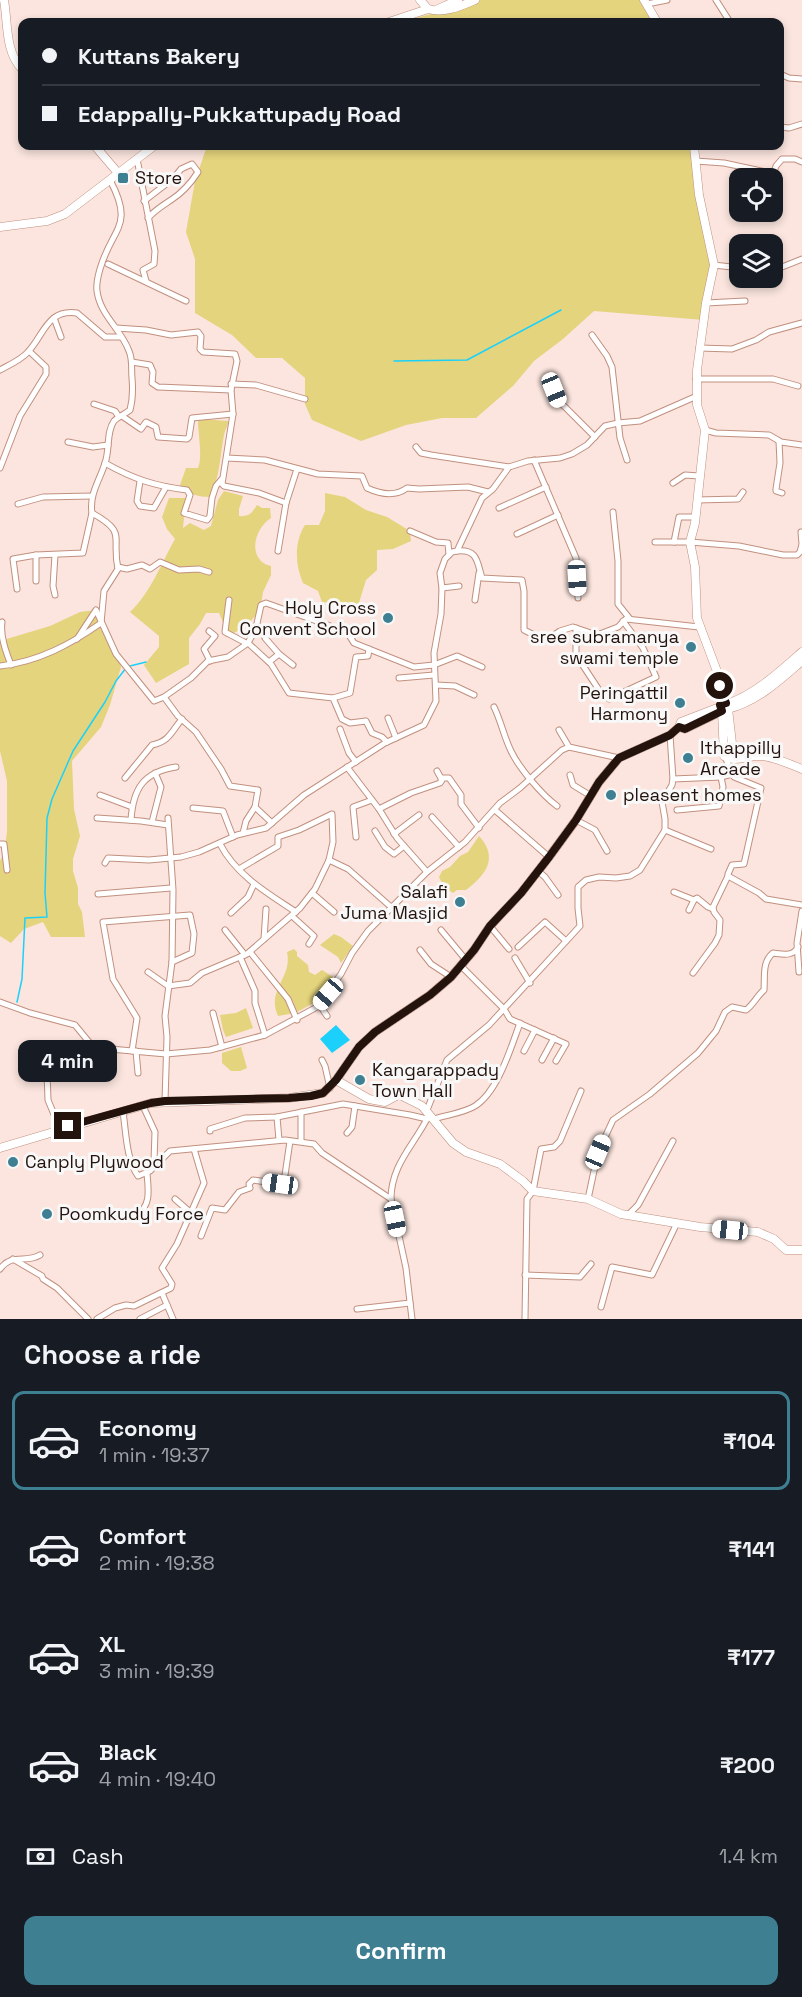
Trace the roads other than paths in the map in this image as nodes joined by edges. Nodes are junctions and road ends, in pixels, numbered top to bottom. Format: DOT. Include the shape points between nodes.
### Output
graph roads {
  1 [pos="4,0"];
  2 [pos="420,0"];
  3 [pos="458,0"];
  4 [pos="476,0"];
  5 [pos="667,0"];
  6 [pos="716,0"];
  7 [pos="645,2"];
  8 [pos="431,10"];
  9 [pos="403,18"];
  10 [pos="655,18"];
  11 [pos="727,18"];
  12 [pos="18,64"];
  13 [pos="784,76"];
  14 [pos="802,79"];
  15 [pos="802,124"];
  16 [pos="784,127"];
  17 [pos="98,150"];
  18 [pos="149,150"];
  19 [pos="695,150"];
  20 [pos="137,159"];
  21 [pos="696,161"];
  22 [pos="802,162"];
  23 [pos="118,173"];
  24 [pos="110,180"];
  25 [pos="144,201"];
  26 [pos="148,218"];
  27 [pos="0,227"];
  28 [pos="802,259"];
  29 [pos="108,264"];
  30 [pos="714,265"];
  31 [pos="729,267"];
  32 [pos="783,267"];
  33 [pos="146,281"];
  34 [pos="186,301"];
  35 [pos="745,301"];
  36 [pos="706,303"];
  37 [pos="54,318"];
  38 [pos="802,323"];
  39 [pos="116,328"];
  40 [pos="592,335"];
  41 [pos="60,337"];
  42 [pos="121,337"];
  43 [pos="699,348"];
  44 [pos="29,351"];
  45 [pos="132,362"];
  46 [pos="0,370"];
  47 [pos="696,379"];
  48 [pos="798,386"];
  49 [pos="231,387"];
  50 [pos="554,390"];
  51 [pos="697,396"];
  52 [pos="305,399"];
  53 [pos="94,404"];
  54 [pos="232,414"];
  55 [pos="120,417"];
  56 [pos="618,423"];
  57 [pos="705,430"];
  58 [pos="595,437"];
  59 [pos="779,441"];
  60 [pos="68,442"];
  61 [pos="108,445"];
  62 [pos="802,445"];
  63 [pos="416,447"];
  64 [pos="226,458"];
  65 [pos="534,460"];
  66 [pos="627,460"];
  67 [pos="105,464"];
  68 [pos="509,467"];
  69 [pos="0,468"];
  70 [pos="297,469"];
  71 [pos="699,476"];
  72 [pos="222,479"];
  73 [pos="140,481"];
  74 [pos="673,483"];
  75 [pos="166,487"];
  76 [pos="546,487"];
  77 [pos="488,492"];
  78 [pos="743,492"];
  79 [pos="782,494"];
  80 [pos="92,496"];
  81 [pos="697,500"];
  82 [pos="286,503"];
  83 [pos="18,504"];
  84 [pos="499,508"];
  85 [pos="613,512"];
  86 [pos="92,513"];
  87 [pos="558,515"];
  88 [pos="695,516"];
  89 [pos="410,531"];
  90 [pos="801,532"];
  91 [pos="517,534"];
  92 [pos="674,542"];
  93 [pos="690,542"];
  94 [pos="655,543"];
  95 [pos="802,544"];
  96 [pos="278,551"];
  97 [pos="457,551"];
  98 [pos="36,555"];
  99 [pos="55,555"];
  100 [pos="449,555"];
  101 [pos="118,567"];
  102 [pos="480,569"];
  103 [pos="209,572"];
  104 [pos="36,581"];
  105 [pos="459,586"];
  106 [pos="442,588"];
  107 [pos="17,589"];
  108 [pos="55,595"];
  109 [pos="579,598"];
  110 [pos="229,600"];
  111 [pos="475,600"];
  112 [pos="627,620"];
  113 [pos="101,622"];
  114 [pos="0,623"];
  115 [pos="576,627"];
  116 [pos="699,627"];
  117 [pos="209,631"];
  118 [pos="265,638"];
  119 [pos="78,639"];
  120 [pos="247,643"];
  121 [pos="369,649"];
  122 [pos="802,652"];
  123 [pos="279,654"];
  124 [pos="210,661"];
  125 [pos="802,661"];
  126 [pos="268,662"];
  127 [pos="11,665"];
  128 [pos="293,665"];
  129 [pos="434,665"];
  130 [pos="0,666"];
  131 [pos="482,667"];
  132 [pos="434,675"];
  133 [pos="399,678"];
  134 [pos="436,685"];
  135 [pos="474,695"];
  136 [pos="164,697"];
  137 [pos="333,698"];
  138 [pos="724,705"];
  139 [pos="494,707"];
  140 [pos="388,718"];
  141 [pos="182,719"];
  142 [pos="340,729"];
  143 [pos="559,730"];
  144 [pos="670,735"];
  145 [pos="396,738"];
  146 [pos="387,742"];
  147 [pos="569,747"];
  148 [pos="724,756"];
  149 [pos="619,758"];
  150 [pos="740,758"];
  151 [pos="356,762"];
  152 [pos="176,767"];
  153 [pos="347,767"];
  154 [pos="802,769"];
  155 [pos="437,771"];
  156 [pos="155,773"];
  157 [pos="732,774"];
  158 [pos="570,775"];
  159 [pos="530,777"];
  160 [pos="722,777"];
  161 [pos="125,778"];
  162 [pos="441,778"];
  163 [pos="673,779"];
  164 [pos="100,795"];
  165 [pos="591,796"];
  166 [pos="372,800"];
  167 [pos="557,806"];
  168 [pos="132,807"];
  169 [pos="255,807"];
  170 [pos="194,808"];
  171 [pos="379,809"];
  172 [pos="495,810"];
  173 [pos="677,810"];
  174 [pos="419,815"];
  175 [pos="432,817"];
  176 [pos="97,818"];
  177 [pos="131,820"];
  178 [pos="576,820"];
  179 [pos="152,822"];
  180 [pos="272,823"];
  181 [pos="479,828"];
  182 [pos="665,830"];
  183 [pos="375,831"];
  184 [pos="243,833"];
  185 [pos="394,834"];
  186 [pos="233,837"];
  187 [pos="356,837"];
  188 [pos="0,844"];
  189 [pos="220,844"];
  190 [pos="404,846"];
  191 [pos="459,847"];
  192 [pos="711,849"];
  193 [pos="607,851"];
  194 [pos="549,857"];
  195 [pos="171,858"];
  196 [pos="329,860"];
  197 [pos="105,863"];
  198 [pos="239,869"];
  199 [pos="7,870"];
  200 [pos="538,871"];
  201 [pos="427,872"];
  202 [pos="729,873"];
  203 [pos="254,884"];
  204 [pos="171,888"];
  205 [pos="674,892"];
  206 [pos="312,893"];
  207 [pos="98,894"];
  208 [pos="558,895"];
  209 [pos="694,900"];
  210 [pos="802,905"];
  211 [pos="391,906"];
  212 [pos="266,909"];
  213 [pos="713,909"];
  214 [pos="689,910"];
  215 [pos="802,910"];
  216 [pos="334,912"];
  217 [pos="231,913"];
  218 [pos="294,914"];
  219 [pos="171,916"];
  220 [pos="490,926"];
  221 [pos="225,930"];
  222 [pos="441,930"];
  223 [pos="264,939"];
  224 [pos="566,941"];
  225 [pos="309,944"];
  226 [pos="518,947"];
  227 [pos="798,947"];
  228 [pos="509,949"];
  229 [pos="420,950"];
  230 [pos="245,955"];
  231 [pos="515,958"];
  232 [pos="172,962"];
  233 [pos="463,963"];
  234 [pos="148,972"];
  235 [pos="799,972"];
  236 [pos="693,973"];
  237 [pos="451,977"];
  238 [pos="530,983"];
  239 [pos="168,986"];
  240 [pos="0,1002"];
  241 [pos="319,1004"];
  242 [pos="504,1009"];
  243 [pos="213,1013"];
  244 [pos="327,1017"];
  245 [pos="297,1020"];
  246 [pos="520,1023"];
  247 [pos="535,1030"];
  248 [pos="265,1035"];
  249 [pos="554,1038"];
  250 [pos="46,1045"];
  251 [pos="222,1047"];
  252 [pos="134,1051"];
  253 [pos="524,1051"];
  254 [pos="166,1054"];
  255 [pos="321,1060"];
  256 [pos="542,1060"];
  257 [pos="556,1061"];
  258 [pos="138,1073"];
  259 [pos="336,1080"];
  260 [pos="330,1088"];
  261 [pos="581,1091"];
  262 [pos="165,1101"];
  263 [pos="143,1106"];
  264 [pos="355,1106"];
  265 [pos="123,1112"];
  266 [pos="301,1112"];
  267 [pos="429,1116"];
  268 [pos="277,1118"];
  269 [pos="60,1129"];
  270 [pos="210,1131"];
  271 [pos="347,1133"];
  272 [pos="279,1140"];
  273 [pos="290,1141"];
  274 [pos="301,1141"];
  275 [pos="673,1141"];
  276 [pos="0,1148"];
  277 [pos="194,1149"];
  278 [pos="154,1161"];
  279 [pos="147,1173"];
  280 [pos="533,1191"];
  281 [pos="391,1198"];
  282 [pos="588,1198"];
  283 [pos="175,1199"];
  284 [pos="191,1213"];
  285 [pos="137,1215"];
  286 [pos="628,1215"];
  287 [pos="677,1223"];
  288 [pos="201,1236"];
  289 [pos="802,1250"];
  290 [pos="40,1255"];
  291 [pos="13,1259"];
  292 [pos="591,1264"];
  293 [pos="0,1269"];
  294 [pos="525,1275"];
  295 [pos="162,1293"];
  296 [pos="410,1303"];
  297 [pos="167,1305"];
  298 [pos="601,1307"];
  299 [pos="357,1309"];
  300 [pos="144,1318"];
  301 [pos="88,1319"];
  302 [pos="97,1319"];
  303 [pos="173,1319"];
  304 [pos="412,1319"];
  305 [pos="525,1319"];
  1 -- 12 [label="street" via="9,44"];
  2 -- 8 [label="street"];
  3 -- 8 [label="street"];
  4 -- 8 [label="street" via="452,9"];
  5 -- 7 [label="street"];
  6 -- 11 [label="street"];
  7 -- 10 [label="street"];
  8 -- 9 [label="street"];
  13 -- 14 [label="street"];
  15 -- 16 [label="street"];
  17 -- 23 [label="street"];
  18 -- 20 [label="street"];
  19 -- 21 [label="street"];
  20 -- 23 [label="street"];
  20 -- 25 [label="street"];
  21 -- 22 [label="street" via="771,172 782,159"];
  21 -- 30 [label="street"];
  23 -- 24 [label="street"];
  24 -- 27 [label="street" via="59,217"];
  24 -- 39 [label="street" via="119,197 122,219 96,289 101,307"];
  25 -- 26 [label="street"];
  25 -- 26 [label="street" via="192,164 198,172 190,184"];
  26 -- 33 [label="street" via="156,261 153,267 143,270"];
  28 -- 32 [label="street"];
  29 -- 33 [label="street"];
  30 -- 31 [label="street"];
  30 -- 36 [label="street"];
  33 -- 34 [label="street"];
  35 -- 36 [label="street"];
  36 -- 43 [label="street"];
  37 -- 41 [label="street"];
  37 -- 42 [label="street" via="70,312 105,337"];
  37 -- 44 [label="street"];
  38 -- 43 [label="street" via="769,332 732,349"];
  39 -- 42 [label="street"];
  39 -- 49 [label="street" via="171,335 198,332 203,352 235,354"];
  40 -- 56 [label="street" via="612,367"];
  42 -- 45 [label="street"];
  43 -- 47 [label="street"];
  44 -- 46 [label="street"];
  44 -- 69 [label="street" via="46,367 46,374 20,416"];
  45 -- 49 [label="street" via="150,365 152,383 158,387"];
  45 -- 55 [label="street" via="132,404"];
  47 -- 48 [label="street" via="773,379"];
  47 -- 51 [label="street"];
  49 -- 52 [label="street" via="256,385"];
  49 -- 54 [label="street"];
  50 -- 58 [label="street" via="559,401"];
  51 -- 56 [label="street" via="640,421"];
  51 -- 57 [label="street"];
  53 -- 55 [label="street"];
  54 -- 55 [label="street" via="192,418 187,439 158,437 156,427 146,422 141,429"];
  54 -- 64 [label="street"];
  55 -- 61 [label="street" via="111,428"];
  56 -- 58 [label="street" via="605,426"];
  56 -- 66 [label="street"];
  57 -- 59 [label="street" via="769,435"];
  57 -- 71 [label="street"];
  58 -- 65 [label="street" via="572,454"];
  59 -- 62 [label="street"];
  59 -- 79 [label="street" via="776,491"];
  60 -- 61 [label="street" via="93,447"];
  61 -- 67 [label="street"];
  63 -- 68 [label="street" via="421,453"];
  64 -- 70 [label="street" via="265,460"];
  64 -- 72 [label="street"];
  65 -- 68 [label="street"];
  65 -- 76 [label="street"];
  67 -- 73 [label="street"];
  67 -- 80 [label="street"];
  68 -- 77 [label="street"];
  70 -- 77 [label="street" via="362,476 367,488 383,493 397,494 407,488 468,487"];
  70 -- 82 [label="street"];
  71 -- 74 [label="street" via="685,475"];
  71 -- 81 [label="street"];
  72 -- 75 [label="street" via="216,486 207,520 184,513 190,495 187,490"];
  72 -- 82 [label="street" via="224,486"];
  73 -- 75 [label="street"];
  73 -- 75 [label="street" via="140,506 154,508"];
  76 -- 84 [label="street"];
  76 -- 87 [label="street"];
  77 -- 97 [label="street"];
  78 -- 81 [label="street" via="738,499"];
  80 -- 83 [label="street" via="43,497"];
  80 -- 86 [label="street"];
  81 -- 88 [label="street"];
  82 -- 96 [label="street"];
  85 -- 112 [label="street" via="618,604"];
  86 -- 99 [label="street" via="83,553"];
  86 -- 101 [label="street" via="115,531"];
  87 -- 91 [label="street"];
  87 -- 109 [label="street" via="576,558"];
  88 -- 92 [label="street" via="679,517"];
  88 -- 93 [label="street"];
  89 -- 100 [label="street" via="448,543"];
  90 -- 95 [label="street"];
  92 -- 93 [label="street"];
  92 -- 94 [label="street"];
  93 -- 95 [label="street" via="783,555 797,555"];
  93 -- 116 [label="street"];
  97 -- 100 [label="street"];
  97 -- 102 [label="street" via="473,554"];
  98 -- 99 [label="street"];
  98 -- 104 [label="street"];
  98 -- 107 [label="street" via="13,559"];
  99 -- 108 [label="street"];
  100 -- 106 [label="street" via="440,573"];
  101 -- 103 [label="street" via="142,565 150,569 160,562 179,570"];
  101 -- 113 [label="street" via="104,591"];
  102 -- 111 [label="street"];
  102 -- 115 [label="street" via="482,578 522,580 526,632 548,639 563,629"];
  105 -- 106 [label="street"];
  106 -- 129 [label="street"];
  110 -- 120 [label="street" via="225,632"];
  112 -- 115 [label="street" via="597,635"];
  112 -- 115 [label="street" via="656,677 609,699 576,655"];
  112 -- 116 [label="street"];
  113 -- 119 [label="street"];
  113 -- 119 [label="street" via="96,610"];
  113 -- 136 [label="street" via="116,654 146,694 154,701"];
  114 -- 127 [label="street"];
  116 -- 138 [label="street" via="718,674"];
  117 -- 124 [label="street" via="215,636 204,649"];
  118 -- 123 [label="street"];
  119 -- 127 [label="street"];
  120 -- 121 [label="street" via="256,628 261,605 266,603 347,632 354,643"];
  120 -- 124 [label="street" via="228,657"];
  120 -- 126 [label="street"];
  121 -- 129 [label="street" via="410,666"];
  121 -- 137 [label="street" via="368,656 356,657 350,693"];
  122 -- 138 [label="street" via="769,681"];
  123 -- 126 [label="street"];
  123 -- 128 [label="street"];
  124 -- 136 [label="street"];
  125 -- 138 [label="street" via="743,705"];
  126 -- 137 [label="street" via="289,693"];
  127 -- 130 [label="street"];
  129 -- 131 [label="street" via="457,656"];
  129 -- 132 [label="street"];
  132 -- 133 [label="street"];
  132 -- 134 [label="street"];
  134 -- 135 [label="street"];
  134 -- 145 [label="street" via="436,701 428,720"];
  136 -- 141 [label="street"];
  137 -- 146 [label="street" via="342,719 350,723 366,721 372,733"];
  138 -- 144 [label="street"];
  138 -- 148 [label="street"];
  138 -- 150 [label="street" via="733,752"];
  139 -- 159 [label="street" via="512,753"];
  140 -- 145 [label="street"];
  141 -- 161 [label="street" via="164,742 152,744"];
  141 -- 169 [label="street" via="196,732 230,786 258,790"];
  142 -- 151 [label="street"];
  143 -- 147 [label="street"];
  144 -- 149 [label="street"];
  144 -- 163 [label="street"];
  145 -- 146 [label="street"];
  146 -- 151 [label="street"];
  147 -- 149 [label="street"];
  147 -- 159 [label="street"];
  148 -- 150 [label="street"];
  148 -- 157 [label="street"];
  149 -- 165 [label="street"];
  150 -- 154 [label="street" via="758,755"];
  151 -- 153 [label="street"];
  152 -- 156 [label="street"];
  153 -- 166 [label="street"];
  153 -- 180 [label="street" via="294,802"];
  155 -- 162 [label="street"];
  156 -- 168 [label="street" via="143,781"];
  156 -- 179 [label="street" via="161,787"];
  157 -- 160 [label="street"];
  157 -- 202 [label="street" via="761,788 744,864 732,865"];
  158 -- 165 [label="street" via="573,784"];
  159 -- 167 [label="street"];
  159 -- 172 [label="street"];
  160 -- 163 [label="street"];
  160 -- 173 [label="street" via="719,806"];
  162 -- 171 [label="street" via="440,783"];
  162 -- 181 [label="street" via="449,778 461,795 461,804"];
  163 -- 182 [label="street" via="662,802"];
  164 -- 168 [label="street"];
  165 -- 178 [label="street"];
  166 -- 171 [label="street"];
  166 -- 187 [label="street" via="353,807"];
  168 -- 177 [label="street"];
  169 -- 180 [label="street"];
  169 -- 184 [label="street"];
  170 -- 186 [label="street" via="224,811"];
  171 -- 185 [label="street"];
  172 -- 181 [label="street"];
  172 -- 194 [label="street"];
  174 -- 185 [label="street"];
  175 -- 191 [label="street"];
  176 -- 177 [label="street"];
  177 -- 179 [label="street"];
  178 -- 193 [label="street" via="594,830"];
  178 -- 194 [label="street"];
  179 -- 195 [label="street" via="168,821"];
  180 -- 184 [label="street" via="261,830"];
  181 -- 191 [label="street"];
  182 -- 192 [label="street"];
  182 -- 224 [label="street" via="640,870 630,876 586,880 579,887 580,926"];
  183 -- 190 [label="street" via="394,854"];
  184 -- 186 [label="street"];
  185 -- 190 [label="street"];
  186 -- 189 [label="street"];
  188 -- 199 [label="street" via="4,844"];
  189 -- 195 [label="street"];
  189 -- 198 [label="street"];
  190 -- 201 [label="street"];
  191 -- 201 [label="street"];
  194 -- 200 [label="street"];
  195 -- 197 [label="street" via="108,858"];
  195 -- 204 [label="street"];
  196 -- 198 [label="street" via="332,814 278,837 278,846"];
  196 -- 206 [label="street"];
  196 -- 211 [label="street" via="348,869"];
  198 -- 203 [label="street"];
  200 -- 208 [label="street"];
  200 -- 220 [label="street"];
  201 -- 211 [label="street"];
  202 -- 210 [label="street" via="766,899"];
  202 -- 213 [label="street"];
  203 -- 217 [label="street" via="248,897"];
  203 -- 218 [label="street"];
  204 -- 207 [label="street"];
  204 -- 219 [label="street"];
  205 -- 209 [label="street"];
  206 -- 216 [label="street"];
  206 -- 218 [label="street"];
  209 -- 213 [label="street" via="697,898"];
  209 -- 214 [label="street"];
  211 -- 241 [label="street" via="352,952"];
  212 -- 223 [label="street"];
  213 -- 236 [label="street" via="720,920 719,935"];
  215 -- 227 [label="street"];
  218 -- 223 [label="street"];
  218 -- 225 [label="street" via="314,936"];
  219 -- 232 [label="street"];
  219 -- 232 [label="street" via="190,915 194,934 192,953"];
  219 -- 252 [label="street" via="102,922 113,979 137,1018"];
  220 -- 228 [label="street"];
  220 -- 233 [label="street"];
  221 -- 230 [label="street"];
  222 -- 233 [label="street"];
  223 -- 230 [label="street"];
  224 -- 226 [label="street" via="545,922"];
  224 -- 238 [label="street"];
  227 -- 235 [label="street"];
  227 -- 282 [label="street" via="791,954 769,956 764,968 764,990 750,1008 732,1007 725,1012 698,1053 613,1119 594,1165"];
  229 -- 237 [label="street" via="431,964"];
  230 -- 239 [label="street" via="202,973 190,983"];
  230 -- 245 [label="street" via="288,999"];
  230 -- 248 [label="street"];
  231 -- 238 [label="street"];
  232 -- 239 [label="street"];
  233 -- 237 [label="street"];
  233 -- 242 [label="street"];
  234 -- 239 [label="street"];
  237 -- 259 [label="street" via="375,1032"];
  238 -- 242 [label="street"];
  239 -- 254 [label="street"];
  240 -- 252 [label="street" via="75,1025 99,1048"];
  241 -- 244 [label="street"];
  241 -- 245 [label="street"];
  242 -- 246 [label="street" via="510,1019"];
  242 -- 267 [label="street" via="447,1060"];
  243 -- 251 [label="street"];
  245 -- 248 [label="street"];
  246 -- 247 [label="street"];
  246 -- 267 [label="street" via="498,1079 485,1096 475,1106"];
  247 -- 249 [label="street"];
  247 -- 253 [label="street"];
  248 -- 251 [label="street"];
  249 -- 256 [label="street"];
  249 -- 257 [label="street" via="566,1044"];
  250 -- 269 [label="street" via="48,1100"];
  251 -- 254 [label="street"];
  252 -- 254 [label="street"];
  252 -- 258 [label="street"];
  254 -- 262 [label="street"];
  255 -- 260 [label="street"];
  259 -- 260 [label="street"];
  259 -- 267 [label="street" via="369,1099 385,1102 402,1096"];
  260 -- 262 [label="street" via="311,1096 281,1094"];
  261 -- 280 [label="street" via="557,1145 541,1149"];
  262 -- 263 [label="street"];
  263 -- 265 [label="street"];
  263 -- 278 [label="street" via="155,1132"];
  264 -- 266 [label="street" via="342,1104"];
  264 -- 267 [label="street"];
  264 -- 271 [label="street" via="352,1127"];
  265 -- 269 [label="street"];
  265 -- 279 [label="street" via="135,1172 138,1176"];
  266 -- 268 [label="street"];
  266 -- 274 [label="street"];
  267 -- 280 [label="street" via="453,1143 500,1164"];
  267 -- 281 [label="street" via="395,1172"];
  268 -- 270 [label="street" via="245,1118"];
  268 -- 272 [label="street"];
  269 -- 276 [label="street"];
  272 -- 273 [label="street"];
  272 -- 277 [label="street"];
  273 -- 274 [label="street"];
  273 -- 288 [label="street" via="284,1182 253,1180 250,1188 239,1192 225,1210 212,1208"];
  274 -- 281 [label="street" via="314,1144"];
  275 -- 286 [label="street" via="638,1205"];
  277 -- 279 [label="street" via="170,1151"];
  277 -- 284 [label="street" via="204,1183"];
  279 -- 285 [label="street" via="148,1202"];
  280 -- 282 [label="street"];
  280 -- 294 [label="street" via="526,1206"];
  281 -- 296 [label="street"];
  282 -- 286 [label="street"];
  283 -- 284 [label="street"];
  284 -- 295 [label="street" via="162,1268 172,1284"];
  286 -- 287 [label="street"];
  287 -- 289 [label="street" via="758,1232 786,1250"];
  287 -- 298 [label="street" via="652,1275 612,1267"];
  290 -- 291 [label="street" via="34,1259"];
  291 -- 293 [label="street"];
  291 -- 301 [label="street" via="42,1276"];
  292 -- 294 [label="street" via="580,1277"];
  294 -- 305 [label="street"];
  295 -- 297 [label="street"];
  295 -- 302 [label="street" via="134,1306 115,1308"];
  296 -- 299 [label="street"];
  296 -- 304 [label="street"];
  297 -- 300 [label="street"];
  297 -- 303 [label="street"];
}
